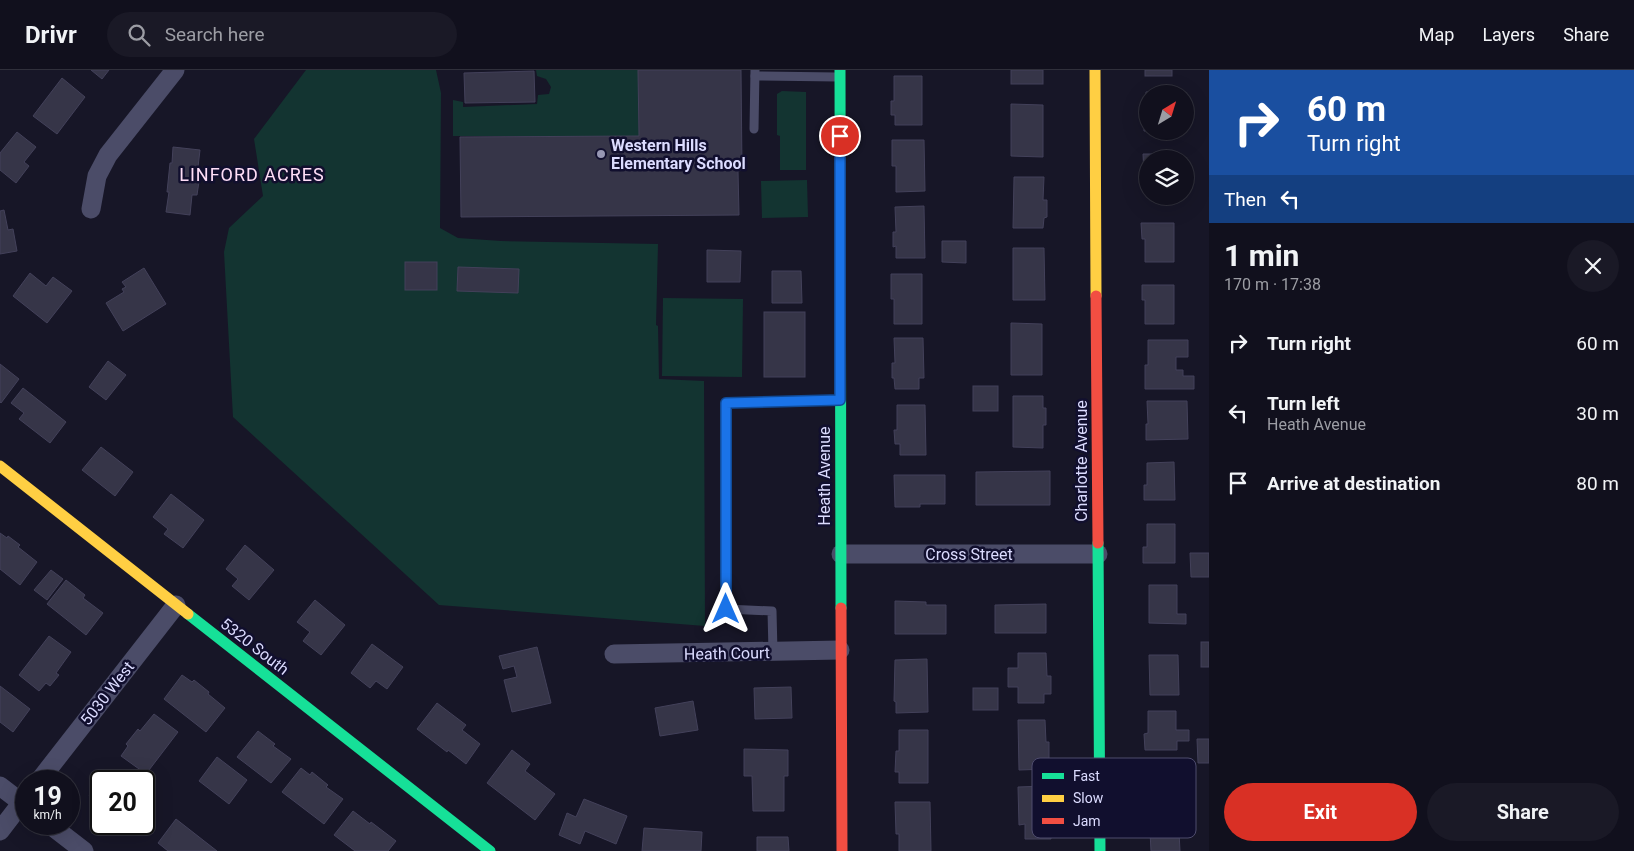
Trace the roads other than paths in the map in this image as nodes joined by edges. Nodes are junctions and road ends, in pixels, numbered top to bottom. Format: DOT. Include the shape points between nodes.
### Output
graph roads {
  1 [pos="175,70"];
  2 [pos="1095,70"];
  3 [pos="755,73"];
  4 [pos="840,74"];
  5 [pos="754,129"];
  6 [pos="91,208"];
  7 [pos="840,400"];
  8 [pos="0,466"];
  9 [pos="840,554"];
  10 [pos="1098,554"];
  11 [pos="176,605"];
  12 [pos="840,650"];
  13 [pos="773,652"];
  14 [pos="614,654"];
  15 [pos="1099,758"];
  16 [pos="48,770"];
  17 [pos="0,786"];
  18 [pos="15,796"];
  19 [pos="15,814"];
  20 [pos="0,831"];
  21 [pos="63,835"];
  22 [pos="1100,838"];
  23 [pos="84,851"];
  24 [pos="490,851"];
  25 [pos="842,851"];
  26 [pos="1100,851"];
  1 -- 6 [label="street" via="108,155 97,176"];
  2 -- 10 [label="street, Charlotte Avenue"];
  3 -- 4 [label="lane"];
  3 -- 5 [label="lane"];
  4 -- 7 [label="street, Heath Avenue"];
  7 -- 9 [label="street, Heath Avenue"];
  7 -- 13 [label="lane" via="726,403 726,609 772,611"];
  8 -- 11 [label="street, 5320 South"];
  9 -- 10 [label="street, Cross Street"];
  9 -- 12 [label="street, Heath Avenue"];
  10 -- 15 [label="street, Charlotte Avenue"];
  11 -- 16 [label="street, 5030 West"];
  11 -- 24 [label="street, 5320 South"];
  12 -- 13 [label="street, Heath Court"];
  12 -- 25 [label="street, Heath Avenue"];
  13 -- 14 [label="street, Heath Court"];
  17 -- 18 [label="street"];
  19 -- 20 [label="street"];
  21 -- 23 [label="street"];
  22 -- 26 [label="street, Charlotte Avenue"];
}
